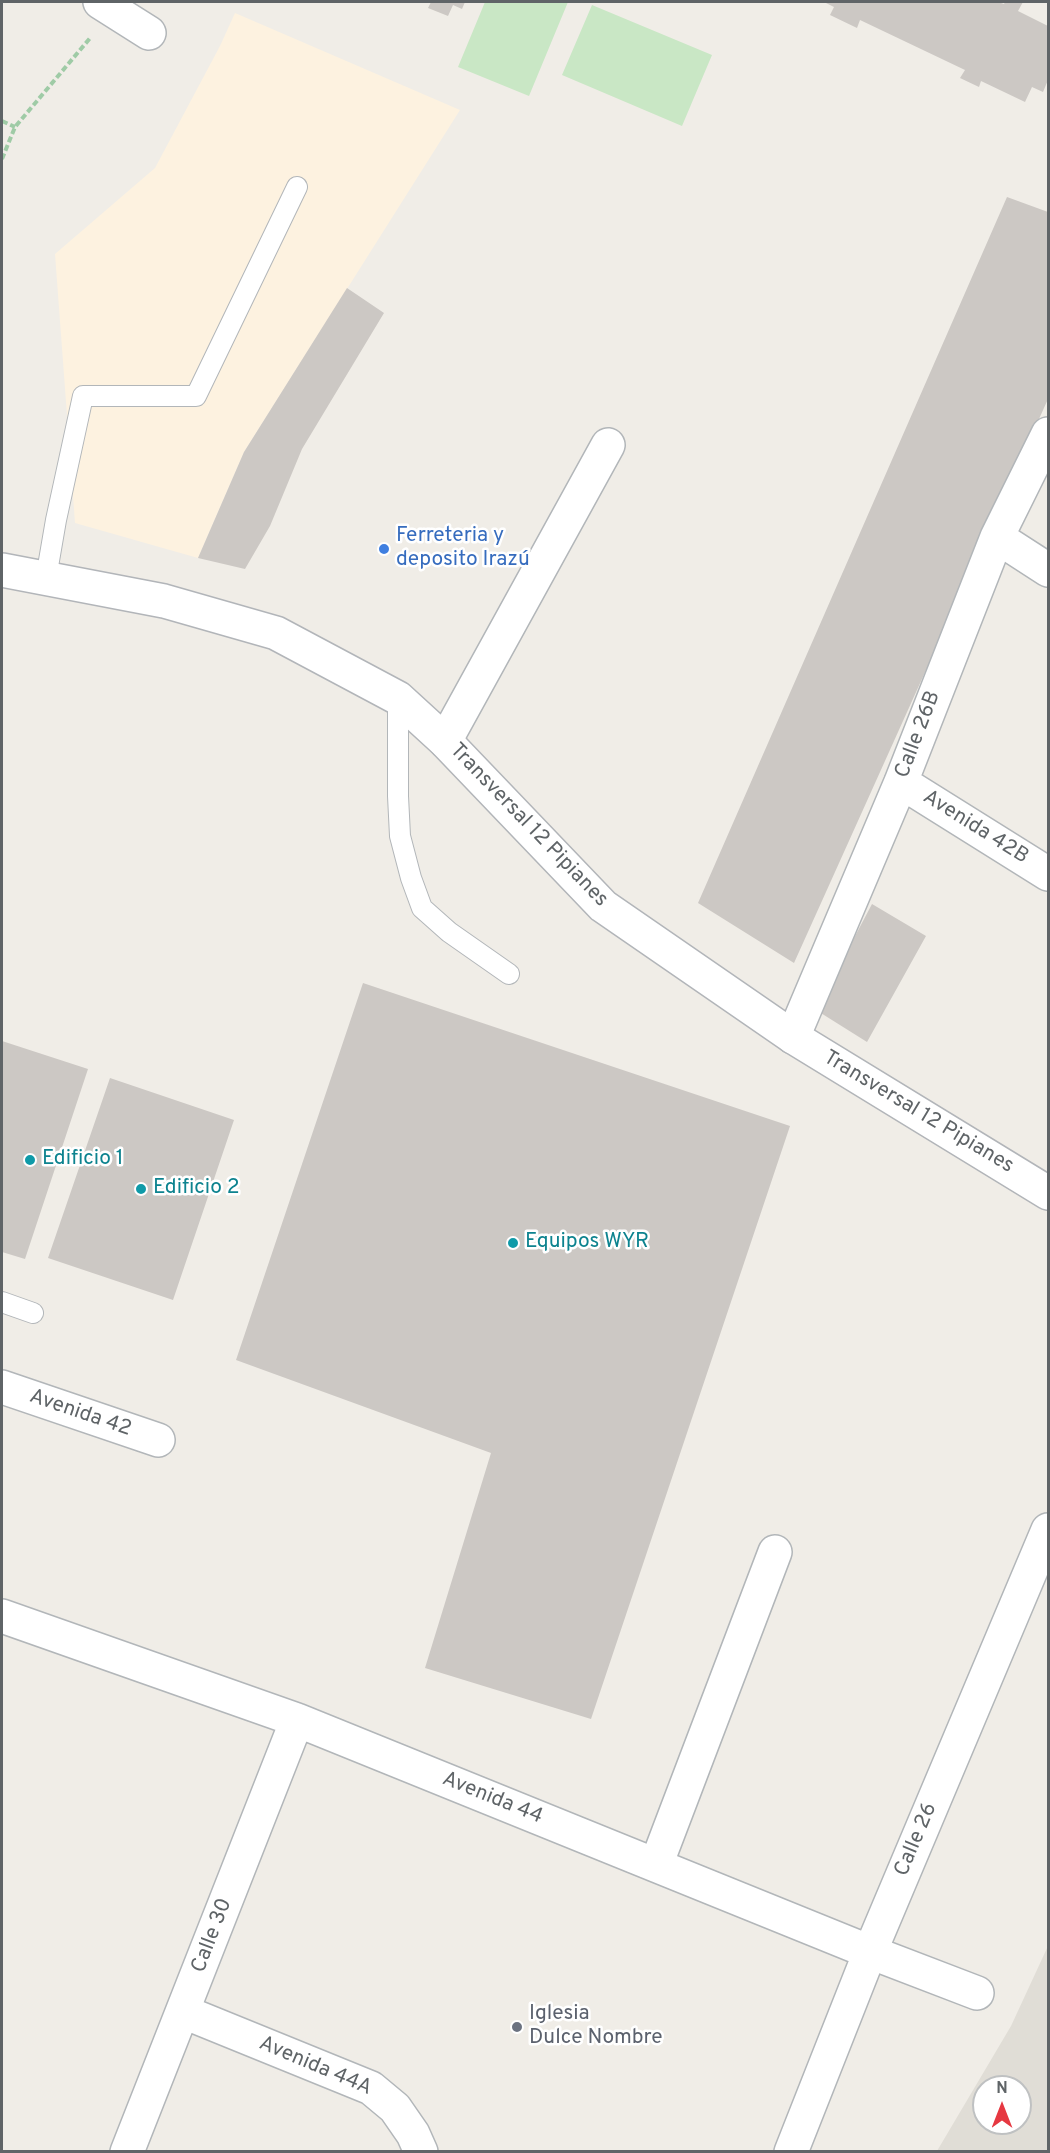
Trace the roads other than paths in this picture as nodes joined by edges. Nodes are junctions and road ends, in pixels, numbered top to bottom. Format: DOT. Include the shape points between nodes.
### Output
graph roads {
  1 [pos="107,6"];
  2 [pos="150,33"];
  3 [pos="297,187"];
  4 [pos="1048,434"];
  5 [pos="608,445"];
  6 [pos="997,537"];
  7 [pos="2,570"];
  8 [pos="1048,570"];
  9 [pos="46,578"];
  10 [pos="398,698"];
  11 [pos="445,741"];
  12 [pos="901,782"];
  13 [pos="1048,873"];
  14 [pos="509,974"];
  15 [pos="793,1037"];
  16 [pos="1048,1193"];
  17 [pos="2,1302"];
  18 [pos="33,1313"];
  19 [pos="2,1387"];
  20 [pos="158,1440"];
  21 [pos="1048,1530"];
  22 [pos="775,1552"];
  23 [pos="2,1616"];
  24 [pos="297,1720"];
  25 [pos="656,1865"];
  26 [pos="870,1952"];
  27 [pos="977,1993"];
  28 [pos="184,2012"];
  29 [pos="127,2151"];
  30 [pos="422,2151"];
  31 [pos="791,2151"];
  1 -- 2 [label="street"];
  3 -- 9 [label="lane" via="196,396 83,396"];
  4 -- 6 [label="street, Calle 26B"];
  5 -- 11 [label="street"];
  6 -- 8 [label="street"];
  6 -- 12 [label="street, Calle 26B"];
  7 -- 9 [label="street, Transversal 12 Pipianes"];
  9 -- 10 [label="street, Transversal 12 Pipianes" via="164,601 276,633"];
  10 -- 11 [label="street, Transversal 12 Pipianes"];
  10 -- 14 [label="lane" via="400,836 422,908"];
  11 -- 15 [label="street, Transversal 12 Pipianes" via="603,906"];
  12 -- 13 [label="street, Avenida 42B"];
  12 -- 15 [label="street, Calle 26B"];
  15 -- 16 [label="street, Transversal 12 Pipianes"];
  17 -- 18 [label="lane"];
  19 -- 20 [label="street, Avenida 42"];
  21 -- 26 [label="street, Calle 26"];
  22 -- 25 [label="street"];
  23 -- 24 [label="street, Avenida 44"];
  24 -- 25 [label="street, Avenida 44"];
  24 -- 28 [label="street, Calle 30"];
  25 -- 26 [label="street, Avenida 44"];
  26 -- 27 [label="street, Avenida 44"];
  26 -- 31 [label="street, Calle 26"];
  28 -- 29 [label="street, Calle 30"];
  28 -- 30 [label="street, Avenida 44A" via="371,2088 395,2108"];
}
